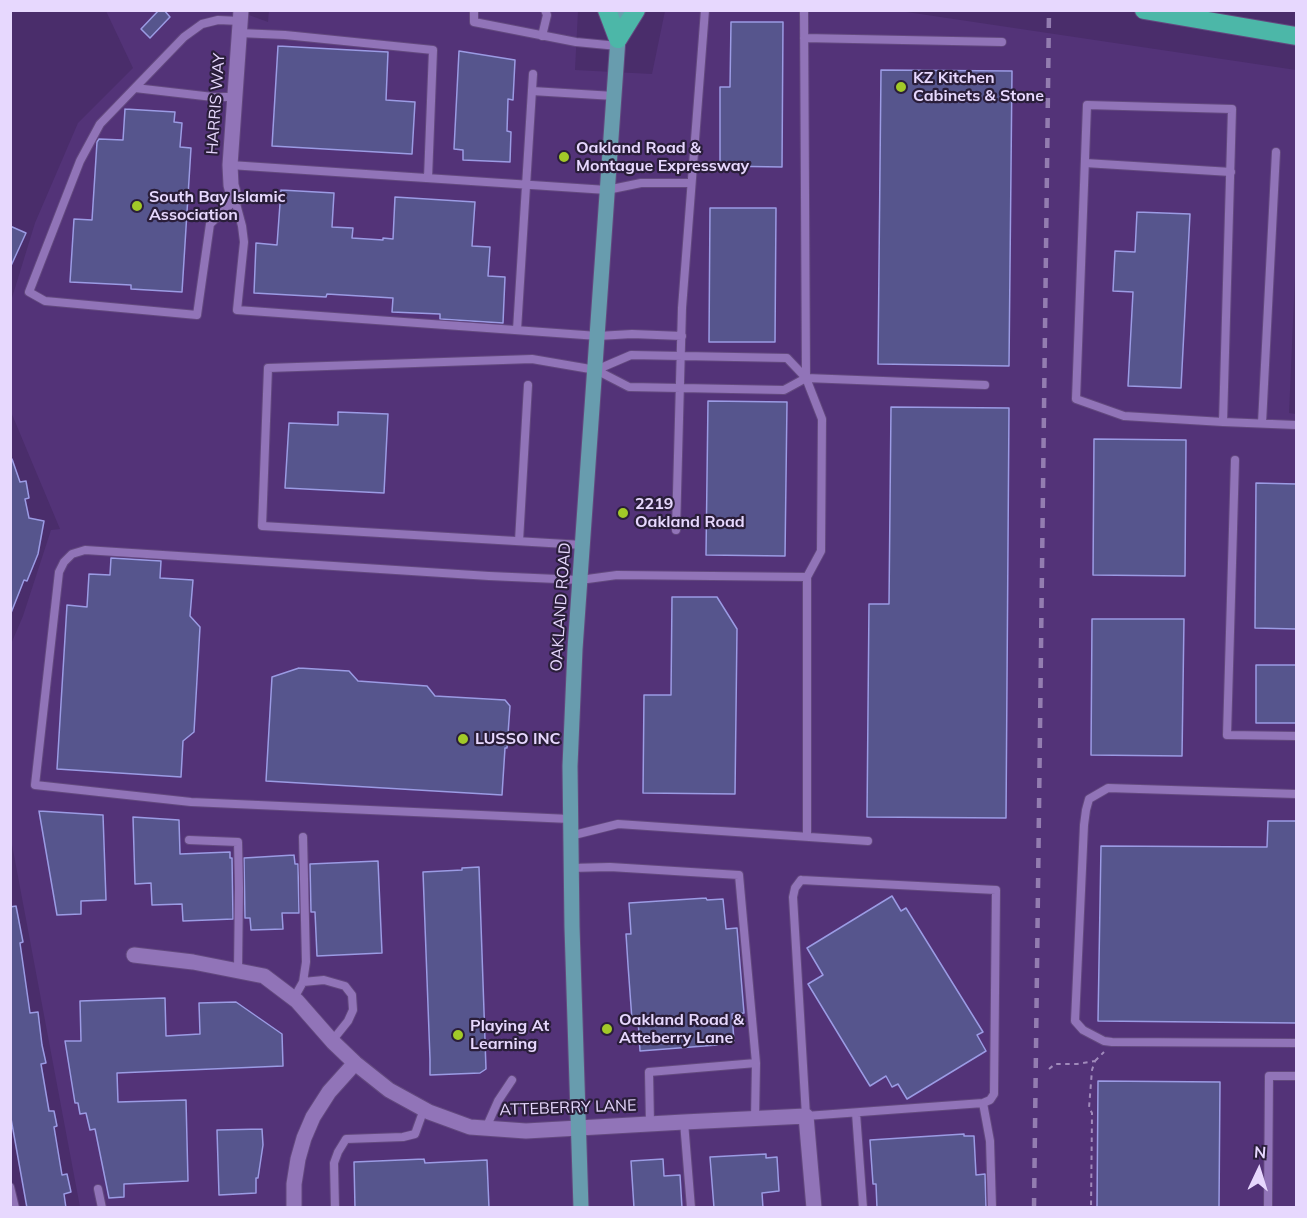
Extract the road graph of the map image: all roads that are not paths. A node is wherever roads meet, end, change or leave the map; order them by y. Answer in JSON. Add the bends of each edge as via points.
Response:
{"nodes":[{"id":1,"x":474,"y":10,"type":"edge"},
{"id":2,"x":544,"y":10,"type":"edge"},
{"id":3,"x":608,"y":10,"type":"edge"},
{"id":4,"x":620,"y":10,"type":"edge"},
{"id":5,"x":636,"y":10,"type":"edge"},
{"id":6,"x":705,"y":10,"type":"edge"},
{"id":7,"x":804,"y":10,"type":"edge"},
{"id":8,"x":1144,"y":10,"type":"edge"},
{"id":9,"x":240,"y":21,"type":"edge"},
{"id":10,"x":543,"y":36,"type":"junction"},
{"id":11,"x":1296,"y":36,"type":"edge"},
{"id":12,"x":804,"y":38,"type":"junction"},
{"id":13,"x":1002,"y":42,"type":"dead end"},
{"id":14,"x":618,"y":43,"type":"junction"},
{"id":15,"x":533,"y":74,"type":"dead end"},
{"id":16,"x":135,"y":88,"type":"junction"},
{"id":17,"x":532,"y":91,"type":"junction"},
{"id":18,"x":614,"y":96,"type":"junction"},
{"id":19,"x":234,"y":97,"type":"junction"},
{"id":20,"x":1276,"y":152,"type":"dead end"},
{"id":21,"x":1085,"y":163,"type":"junction"},
{"id":22,"x":230,"y":165,"type":"junction"},
{"id":23,"x":1231,"y":172,"type":"junction"},
{"id":24,"x":428,"y":178,"type":"junction"},
{"id":25,"x":692,"y":183,"type":"junction"},
{"id":26,"x":526,"y":184,"type":"junction"},
{"id":27,"x":607,"y":190,"type":"junction"},
{"id":28,"x":235,"y":200,"type":"junction"},
{"id":29,"x":517,"y":330,"type":"junction"},
{"id":30,"x":598,"y":336,"type":"junction"},
{"id":31,"x":682,"y":336,"type":"junction"},
{"id":32,"x":680,"y":356,"type":"junction"},
{"id":33,"x":596,"y":370,"type":"junction"},
{"id":34,"x":806,"y":378,"type":"junction"},
{"id":35,"x":528,"y":385,"type":"dead end"},
{"id":36,"x":984,"y":385,"type":"dead end"},
{"id":37,"x":680,"y":388,"type":"junction"},
{"id":38,"x":1223,"y":422,"type":"junction"},
{"id":39,"x":1262,"y":423,"type":"junction"},
{"id":40,"x":1296,"y":425,"type":"edge"},
{"id":41,"x":1234,"y":460,"type":"dead end"},
{"id":42,"x":676,"y":530,"type":"dead end"},
{"id":43,"x":519,"y":541,"type":"junction"},
{"id":44,"x":583,"y":545,"type":"junction"},
{"id":45,"x":807,"y":577,"type":"junction"},
{"id":46,"x":580,"y":580,"type":"junction"},
{"id":47,"x":1296,"y":736,"type":"edge"},
{"id":48,"x":1296,"y":794,"type":"edge"},
{"id":49,"x":570,"y":819,"type":"junction"},
{"id":50,"x":570,"y":836,"type":"junction"},
{"id":51,"x":303,"y":837,"type":"dead end"},
{"id":52,"x":807,"y":837,"type":"junction"},
{"id":53,"x":189,"y":840,"type":"dead end"},
{"id":54,"x":868,"y":842,"type":"dead end"},
{"id":55,"x":570,"y":868,"type":"junction"},
{"id":56,"x":134,"y":955,"type":"dead end"},
{"id":57,"x":238,"y":971,"type":"junction"},
{"id":58,"x":303,"y":982,"type":"junction"},
{"id":59,"x":294,"y":998,"type":"junction"},
{"id":60,"x":332,"y":1041,"type":"junction"},
{"id":61,"x":1296,"y":1042,"type":"edge"},
{"id":62,"x":355,"y":1063,"type":"junction"},
{"id":63,"x":756,"y":1063,"type":"junction"},
{"id":64,"x":1296,"y":1077,"type":"edge"},
{"id":65,"x":512,"y":1080,"type":"dead end"},
{"id":66,"x":983,"y":1103,"type":"junction"},
{"id":67,"x":424,"y":1109,"type":"junction"},
{"id":68,"x":856,"y":1113,"type":"junction"},
{"id":69,"x":806,"y":1116,"type":"junction"},
{"id":70,"x":755,"y":1119,"type":"junction"},
{"id":71,"x":684,"y":1122,"type":"junction"},
{"id":72,"x":650,"y":1124,"type":"junction"},
{"id":73,"x":486,"y":1128,"type":"junction"},
{"id":74,"x":577,"y":1129,"type":"junction"},
{"id":75,"x":10,"y":1187,"type":"edge"},
{"id":76,"x":98,"y":1189,"type":"dead end"},
{"id":77,"x":15,"y":1208,"type":"edge"},
{"id":78,"x":102,"y":1208,"type":"edge"},
{"id":79,"x":294,"y":1208,"type":"edge"},
{"id":80,"x":335,"y":1208,"type":"edge"},
{"id":81,"x":581,"y":1208,"type":"edge"},
{"id":82,"x":691,"y":1208,"type":"edge"},
{"id":83,"x":814,"y":1208,"type":"edge"},
{"id":84,"x":863,"y":1208,"type":"edge"},
{"id":85,"x":992,"y":1208,"type":"edge"},
{"id":86,"x":1268,"y":1208,"type":"edge"}],
"edges":[{"from":1,"to":10,"type":"lane","via":[[474,22]]},
{"from":2,"to":10,"type":"lane","via":[[547,15]]},
{"from":3,"to":14,"type":"highway"},
{"from":4,"to":14,"type":"main road","name":"OAKLAND ROAD"},
{"from":5,"to":14,"type":"highway"},
{"from":6,"to":25,"type":"lane"},
{"from":7,"to":12,"type":"lane"},
{"from":8,"to":11,"type":"highway"},
{"from":9,"to":16,"type":"lane","via":[[202,24],[184,37]]},
{"from":9,"to":19,"type":"street","name":"HARRIS WAY"},
{"from":9,"to":24,"type":"lane","via":[[285,35],[433,50]]},
{"from":10,"to":14,"type":"lane"},
{"from":12,"to":13,"type":"lane"},
{"from":12,"to":34,"type":"lane"},
{"from":14,"to":18,"type":"main road","name":"OAKLAND ROAD"},
{"from":15,"to":17,"type":"lane"},
{"from":16,"to":19,"type":"lane"},
{"from":16,"to":28,"type":"lane","via":[[100,124],[80,161],[29,292],[45,301],[196,315],[210,224]]},
{"from":17,"to":18,"type":"lane"},
{"from":17,"to":26,"type":"lane"},
{"from":18,"to":27,"type":"main road","name":"OAKLAND ROAD"},
{"from":19,"to":22,"type":"street","name":"HARRIS WAY"},
{"from":20,"to":39,"type":"lane"},
{"from":21,"to":23,"type":"lane"},
{"from":21,"to":23,"type":"lane","via":[[1087,105],[1233,109]]},
{"from":21,"to":38,"type":"lane","via":[[1076,399],[1124,416]]},
{"from":22,"to":24,"type":"lane"},
{"from":22,"to":28,"type":"street","name":"HARRIS WAY"},
{"from":23,"to":38,"type":"lane"},
{"from":24,"to":26,"type":"lane"},
{"from":25,"to":27,"type":"lane","via":[[641,183]]},
{"from":25,"to":31,"type":"lane"},
{"from":26,"to":27,"type":"lane"},
{"from":26,"to":29,"type":"lane"},
{"from":27,"to":30,"type":"main road","name":"OAKLAND ROAD"},
{"from":28,"to":29,"type":"lane","via":[[244,242],[237,310]]},
{"from":29,"to":30,"type":"lane"},
{"from":30,"to":31,"type":"lane"},
{"from":30,"to":33,"type":"main road","name":"OAKLAND ROAD"},
{"from":31,"to":32,"type":"lane"},
{"from":32,"to":33,"type":"lane","via":[[630,355]]},
{"from":32,"to":34,"type":"lane","via":[[787,358]]},
{"from":32,"to":37,"type":"lane"},
{"from":33,"to":37,"type":"lane","via":[[629,387]]},
{"from":33,"to":43,"type":"lane","via":[[532,359],[268,368],[262,526]]},
{"from":33,"to":44,"type":"main road","name":"OAKLAND ROAD"},
{"from":34,"to":36,"type":"lane"},
{"from":34,"to":37,"type":"lane","via":[[784,390]]},
{"from":34,"to":45,"type":"lane","via":[[822,419],[821,551]]},
{"from":35,"to":43,"type":"lane"},
{"from":37,"to":42,"type":"lane"},
{"from":38,"to":39,"type":"lane"},
{"from":39,"to":40,"type":"lane"},
{"from":41,"to":47,"type":"lane","via":[[1227,735]]},
{"from":43,"to":44,"type":"lane"},
{"from":44,"to":46,"type":"main road","name":"OAKLAND ROAD"},
{"from":45,"to":46,"type":"lane","via":[[617,575]]},
{"from":45,"to":52,"type":"lane"},
{"from":46,"to":49,"type":"main road","name":"OAKLAND ROAD"},
{"from":46,"to":49,"type":"lane","via":[[85,550],[72,554],[59,572],[35,785],[191,802]]},
{"from":48,"to":61,"type":"lane","via":[[1108,788],[1089,799],[1083,825],[1075,1021],[1083,1030],[1112,1042]]},
{"from":49,"to":50,"type":"main road","name":"OAKLAND ROAD"},
{"from":50,"to":52,"type":"lane","via":[[618,824]]},
{"from":50,"to":55,"type":"main road","name":"OAKLAND ROAD"},
{"from":51,"to":58,"type":"lane"},
{"from":52,"to":54,"type":"lane"},
{"from":53,"to":57,"type":"lane","via":[[238,842]]},
{"from":55,"to":63,"type":"lane","via":[[740,875]]},
{"from":55,"to":74,"type":"main road","name":"OAKLAND ROAD"},
{"from":56,"to":57,"type":"street","name":"ATTEBERRY LANE"},
{"from":57,"to":59,"type":"street","name":"ATTEBERRY LANE","via":[[264,976]]},
{"from":58,"to":59,"type":"lane"},
{"from":58,"to":60,"type":"lane","via":[[324,980],[345,986],[352,995],[353,1010]]},
{"from":59,"to":60,"type":"street","name":"ATTEBERRY LANE"},
{"from":60,"to":62,"type":"street","name":"ATTEBERRY LANE"},
{"from":62,"to":67,"type":"street","name":"ATTEBERRY LANE","via":[[389,1090]]},
{"from":62,"to":79,"type":"street","via":[[329,1092],[304,1137],[294,1184]]},
{"from":63,"to":70,"type":"lane"},
{"from":63,"to":72,"type":"lane","via":[[649,1072]]},
{"from":64,"to":86,"type":"lane","via":[[1269,1076]]},
{"from":65,"to":73,"type":"lane"},
{"from":66,"to":68,"type":"lane"},
{"from":66,"to":69,"type":"lane","via":[[993,1094],[996,890],[801,880],[793,897]]},
{"from":66,"to":85,"type":"lane","via":[[990,1141]]},
{"from":67,"to":73,"type":"street","name":"ATTEBERRY LANE","via":[[470,1127]]},
{"from":67,"to":80,"type":"lane","via":[[415,1134],[346,1139],[334,1163]]},
{"from":68,"to":69,"type":"lane"},
{"from":68,"to":84,"type":"lane"},
{"from":69,"to":70,"type":"street","name":"ATTEBERRY LANE"},
{"from":69,"to":83,"type":"street"},
{"from":70,"to":71,"type":"street","name":"ATTEBERRY LANE"},
{"from":71,"to":72,"type":"street","name":"ATTEBERRY LANE"},
{"from":71,"to":82,"type":"lane"},
{"from":72,"to":74,"type":"street","name":"ATTEBERRY LANE"},
{"from":73,"to":74,"type":"street","name":"ATTEBERRY LANE"},
{"from":74,"to":81,"type":"main road","name":"OAKLAND ROAD"},
{"from":75,"to":77,"type":"lane"},
{"from":76,"to":78,"type":"lane"}]}
